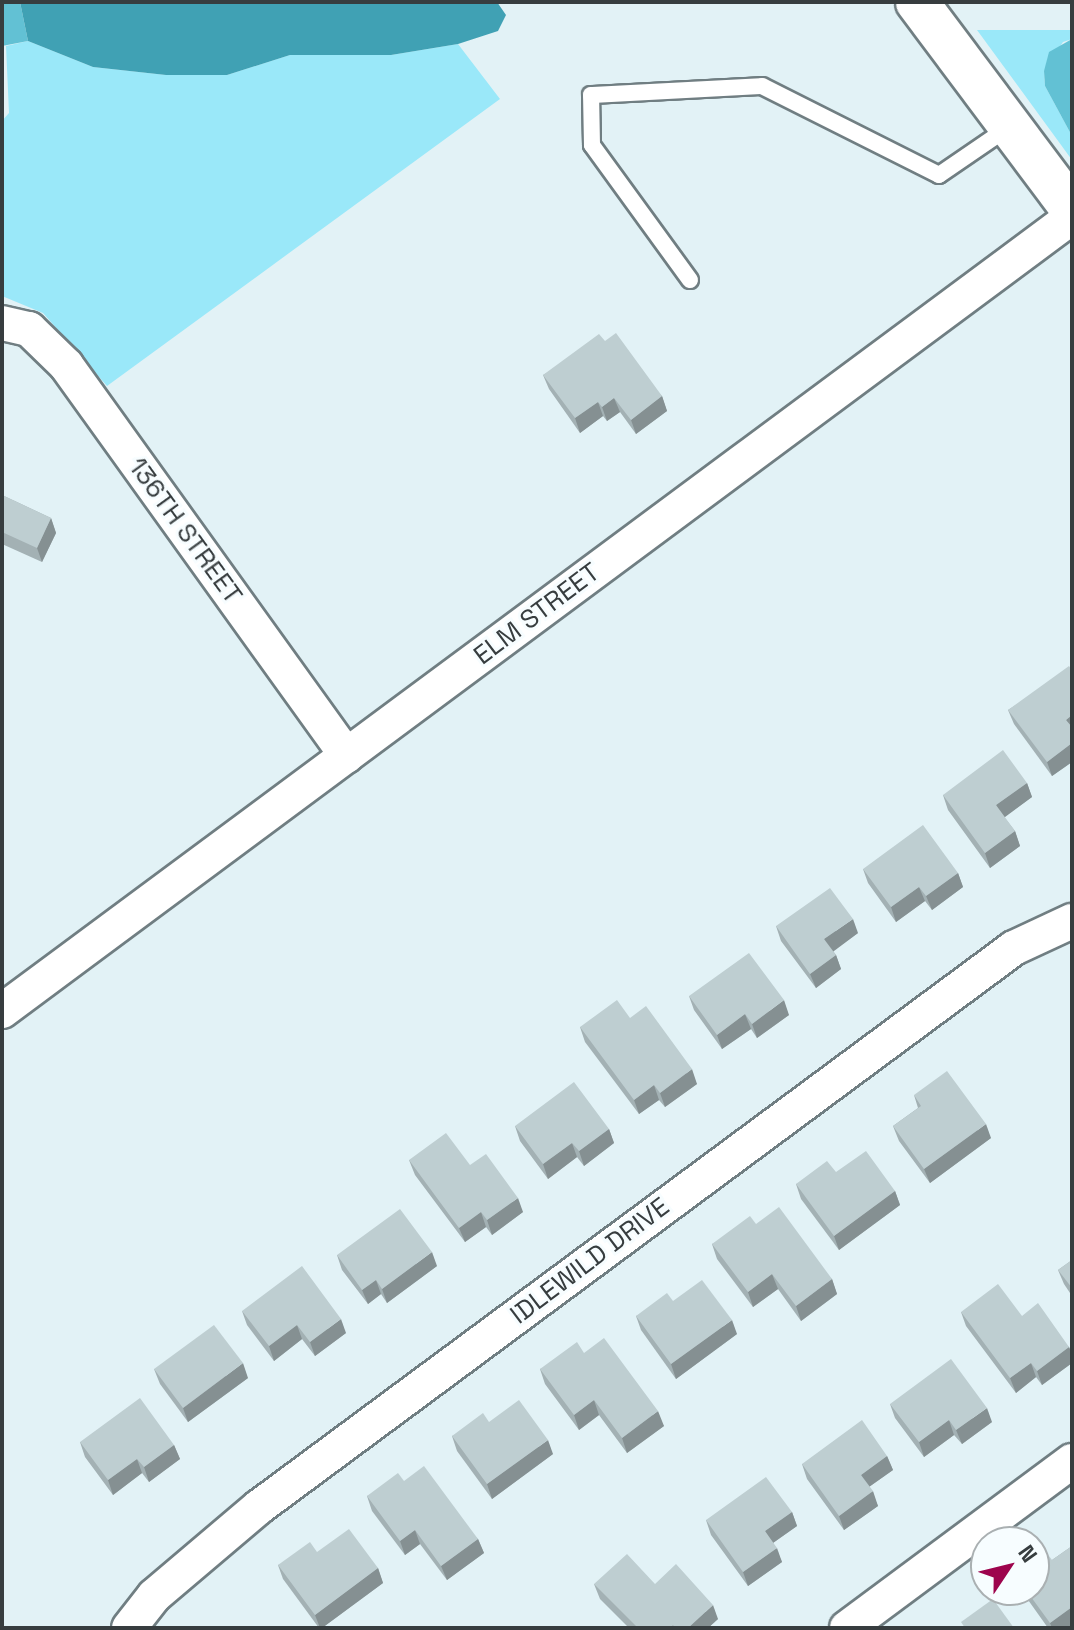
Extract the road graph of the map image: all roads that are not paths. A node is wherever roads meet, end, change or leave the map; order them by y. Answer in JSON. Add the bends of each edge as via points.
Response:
{"nodes":[{"id":1,"x":917,"y":2,"type":"edge"},
{"id":2,"x":1010,"y":126,"type":"junction"},
{"id":3,"x":1072,"y":209,"type":"edge"},
{"id":4,"x":1072,"y":217,"type":"edge"},
{"id":5,"x":690,"y":280,"type":"dead end"},
{"id":6,"x":5,"y":323,"type":"edge"},
{"id":7,"x":347,"y":756,"type":"junction"},
{"id":8,"x":1072,"y":921,"type":"edge"},
{"id":9,"x":2,"y":1011,"type":"edge"},
{"id":10,"x":1072,"y":1461,"type":"edge"},
{"id":11,"x":129,"y":1628,"type":"edge"},
{"id":12,"x":847,"y":1628,"type":"edge"}],
"edges":[{"from":1,"to":2,"type":"street"},
{"from":2,"to":3,"type":"street"},
{"from":2,"to":5,"type":"lane","via":[[939,175],[762,86],[591,95],[592,145]]},
{"from":4,"to":7,"type":"street","name":"ELM STREET"},
{"from":6,"to":7,"type":"street","name":"136TH STREET","via":[[29,329],[66,365]]},
{"from":7,"to":9,"type":"street","name":"ELM STREET"},
{"from":8,"to":11,"type":"street","name":"IDLEWILD DRIVE","via":[[1002,957],[272,1497],[183,1569]]},
{"from":10,"to":12,"type":"street"}]}
